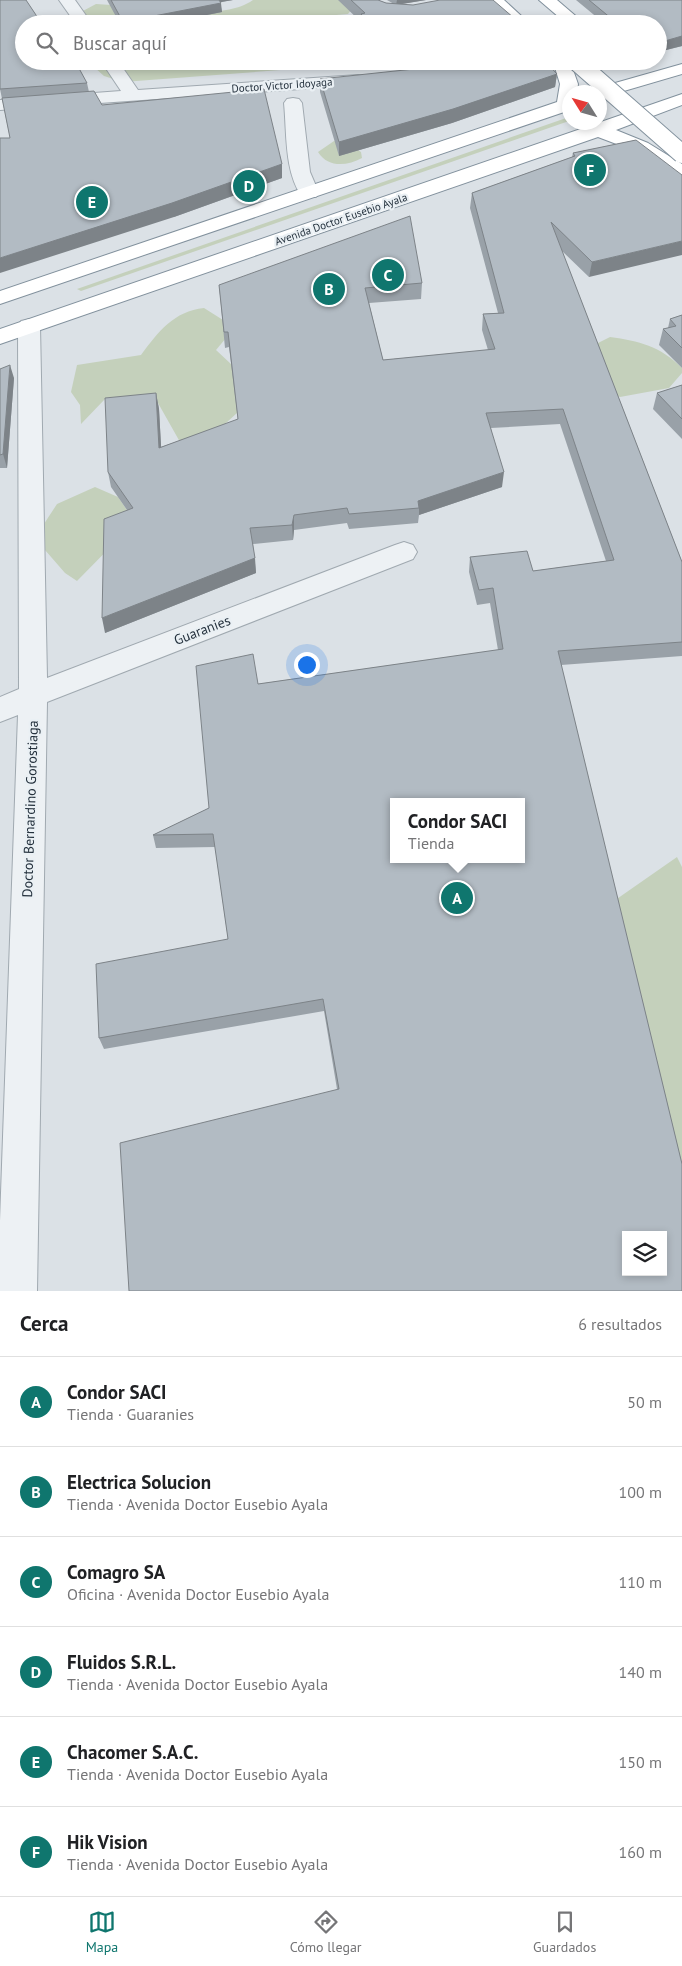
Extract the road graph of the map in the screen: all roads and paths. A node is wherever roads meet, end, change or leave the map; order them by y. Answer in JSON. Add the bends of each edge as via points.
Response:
{"nodes":[{"id":1,"x":67,"y":0,"type":"edge"},
{"id":2,"x":494,"y":0,"type":"edge"},
{"id":3,"x":505,"y":0,"type":"edge"},
{"id":4,"x":547,"y":0,"type":"edge"},
{"id":5,"x":530,"y":6,"type":"dead end"},
{"id":6,"x":78,"y":15,"type":"edge"},
{"id":7,"x":512,"y":15,"type":"edge"},
{"id":8,"x":522,"y":15,"type":"edge"},
{"id":9,"x":540,"y":15,"type":"edge"},
{"id":10,"x":565,"y":15,"type":"edge"},
{"id":11,"x":115,"y":70,"type":"edge"},
{"id":12,"x":564,"y":70,"type":"edge"},
{"id":13,"x":570,"y":70,"type":"edge"},
{"id":14,"x":605,"y":70,"type":"edge"},
{"id":15,"x":678,"y":71,"type":"edge"},
{"id":16,"x":378,"y":78,"type":"edge"},
{"id":17,"x":569,"y":85,"type":"edge"},
{"id":18,"x":607,"y":91,"type":"edge"},
{"id":19,"x":133,"y":96,"type":"junction"},
{"id":20,"x":682,"y":99,"type":"edge"},
{"id":21,"x":293,"y":103,"type":"dead end"},
{"id":22,"x":0,"y":105,"type":"edge"},
{"id":23,"x":562,"y":106,"type":"edge"},
{"id":24,"x":597,"y":132,"type":"junction"},
{"id":25,"x":682,"y":136,"type":"edge"},
{"id":26,"x":682,"y":154,"type":"edge"},
{"id":27,"x":682,"y":173,"type":"edge"},
{"id":28,"x":309,"y":193,"type":"junction"},
{"id":29,"x":0,"y":298,"type":"edge"},
{"id":30,"x":30,"y":326,"type":"junction"},
{"id":31,"x":0,"y":337,"type":"edge"},
{"id":32,"x":404,"y":552,"type":"dead end"},
{"id":33,"x":33,"y":695,"type":"junction"},
{"id":34,"x":0,"y":710,"type":"edge"},
{"id":35,"x":11,"y":1272,"type":"edge"}],
"edges":[{"from":1,"to":6,"type":"street"},
{"from":2,"to":7,"type":"highway"},
{"from":3,"to":8,"type":"highway"},
{"from":4,"to":10,"type":"highway"},
{"from":5,"to":9,"type":"highway"},
{"from":11,"to":19,"type":"street"},
{"from":12,"to":17,"type":"highway"},
{"from":13,"to":26,"type":"highway","bridge":true},
{"from":14,"to":25,"type":"highway"},
{"from":15,"to":18,"type":"highway"},
{"from":16,"to":19,"type":"street","name":"Doctor Victor Idoyaga"},
{"from":19,"to":22,"type":"street","name":"Doctor Victor Idoyaga"},
{"from":20,"to":24,"type":"highway","name":"Avenida Doctor Eusebio Ayala"},
{"from":21,"to":28,"type":"street","via":[[300,172]]},
{"from":23,"to":28,"type":"highway"},
{"from":24,"to":27,"type":"highway","via":[[645,146]]},
{"from":24,"to":30,"type":"highway","name":"Avenida Doctor Eusebio Ayala"},
{"from":28,"to":29,"type":"highway"},
{"from":30,"to":31,"type":"highway","name":"Avenida Doctor Eusebio Ayala"},
{"from":30,"to":33,"type":"street","name":"Doctor Bernardino Gorostiaga"},
{"from":32,"to":33,"type":"street","name":"Guaranies"},
{"from":33,"to":34,"type":"street","name":"Guaranies"},
{"from":33,"to":35,"type":"street","name":"Doctor Bernardino Gorostiaga"}]}
